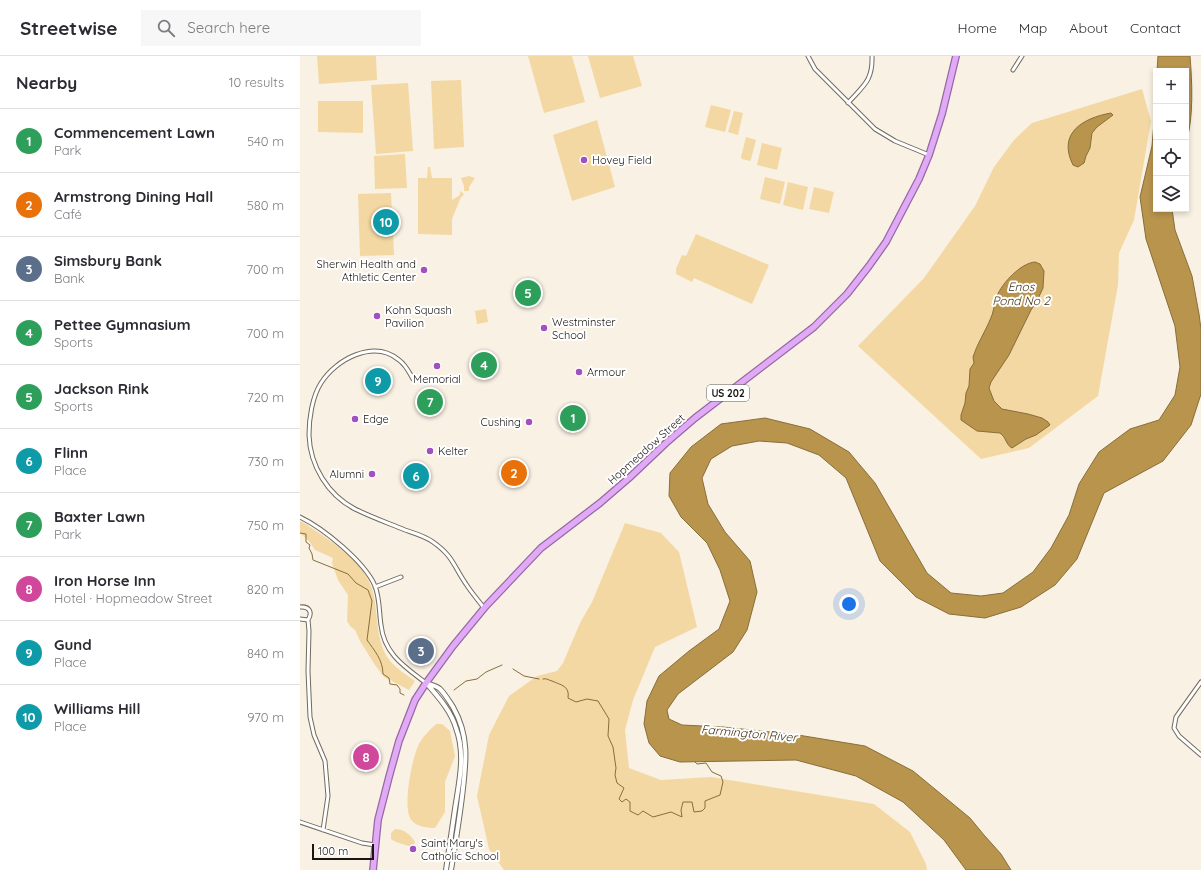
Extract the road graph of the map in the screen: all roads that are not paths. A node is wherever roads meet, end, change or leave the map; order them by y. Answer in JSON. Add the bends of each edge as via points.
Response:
{"nodes":[{"id":1,"x":808,"y":56,"type":"edge"},
{"id":2,"x":872,"y":56,"type":"edge"},
{"id":3,"x":956,"y":56,"type":"edge"},
{"id":4,"x":1022,"y":56,"type":"edge"},
{"id":5,"x":1013,"y":70,"type":"dead end"},
{"id":6,"x":848,"y":103,"type":"junction"},
{"id":7,"x":929,"y":154,"type":"junction"},
{"id":8,"x":413,"y":379,"type":"dead end"},
{"id":9,"x":300,"y":517,"type":"edge"},
{"id":10,"x":400,"y":577,"type":"dead end"},
{"id":11,"x":375,"y":587,"type":"junction"},
{"id":12,"x":300,"y":607,"type":"edge"},
{"id":13,"x":484,"y":608,"type":"junction"},
{"id":14,"x":300,"y":619,"type":"edge"},
{"id":15,"x":308,"y":620,"type":"junction"},
{"id":16,"x":1201,"y":682,"type":"edge"},
{"id":17,"x":426,"y":683,"type":"junction"},
{"id":18,"x":1201,"y":755,"type":"edge"},
{"id":19,"x":300,"y":822,"type":"edge"},
{"id":20,"x":323,"y":830,"type":"junction"},
{"id":21,"x":374,"y":845,"type":"junction"},
{"id":22,"x":373,"y":870,"type":"edge"},
{"id":23,"x":446,"y":870,"type":"edge"},
{"id":24,"x":451,"y":870,"type":"edge"}],
"edges":[{"from":1,"to":6,"type":"street","via":[[815,69]]},
{"from":2,"to":6,"type":"street","via":[[869,79]]},
{"from":3,"to":7,"type":"highway","name":"Hopmeadow Street","number":"US 202"},
{"from":4,"to":5,"type":"street"},
{"from":6,"to":7,"type":"street","via":[[885,136]]},
{"from":7,"to":13,"type":"highway","name":"Hopmeadow Street","number":"US 202","via":[[886,242],[847,294],[814,327],[695,418],[600,504],[541,548]]},
{"from":8,"to":13,"type":"street","via":[[400,360],[380,352],[358,354],[337,366],[325,378],[315,397],[309,430],[314,462],[322,479],[346,504],[430,540],[444,551],[453,560],[467,586]]},
{"from":9,"to":11,"type":"street","via":[[352,556],[367,571]]},
{"from":10,"to":11,"type":"street"},
{"from":11,"to":17,"type":"street","via":[[382,635],[388,649],[399,662]]},
{"from":12,"to":15,"type":"street","via":[[309,609]]},
{"from":13,"to":17,"type":"highway","name":"Hopmeadow Street","number":"US 202"},
{"from":14,"to":15,"type":"street"},
{"from":15,"to":20,"type":"street","via":[[310,717],[314,735],[325,761],[328,796]]},
{"from":16,"to":18,"type":"street","via":[[1176,717],[1174,728],[1179,736]]},
{"from":17,"to":21,"type":"highway","name":"Hopmeadow Street","number":"US 202","via":[[415,700],[399,741],[381,806]]},
{"from":17,"to":23,"type":"street","via":[[450,714],[462,750]]},
{"from":17,"to":24,"type":"street","via":[[439,688],[449,701],[463,729],[466,749],[461,808]]},
{"from":19,"to":20,"type":"street"},
{"from":20,"to":21,"type":"street"},
{"from":21,"to":22,"type":"highway","name":"Hopmeadow Street","number":"US 202"}]}
